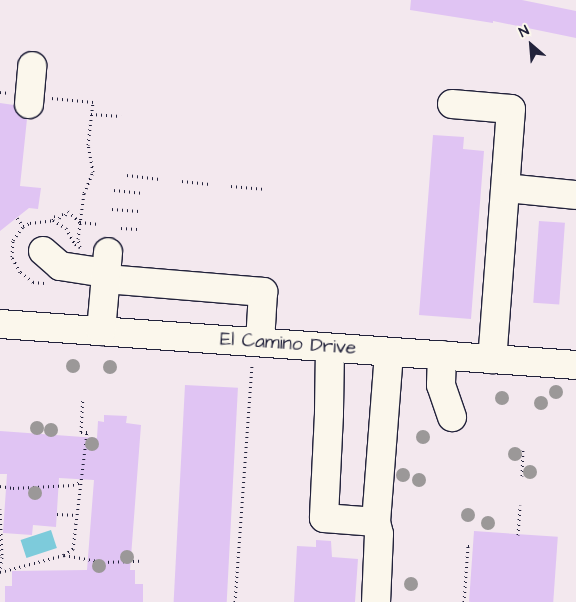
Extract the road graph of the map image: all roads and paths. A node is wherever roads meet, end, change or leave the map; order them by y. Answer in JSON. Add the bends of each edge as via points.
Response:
{"nodes":[{"id":1,"x":32,"y":66,"type":"dead end"},
{"id":2,"x":38,"y":101,"type":"joint"},
{"id":3,"x":452,"y":104,"type":"dead end"},
{"id":4,"x":91,"y":114,"type":"junction"},
{"id":5,"x":121,"y":116,"type":"dead end"},
{"id":6,"x":127,"y":175,"type":"dead end"},
{"id":7,"x":160,"y":179,"type":"dead end"},
{"id":8,"x":182,"y":181,"type":"dead end"},
{"id":9,"x":210,"y":184,"type":"dead end"},
{"id":10,"x":231,"y":186,"type":"dead end"},
{"id":11,"x":506,"y":188,"type":"junction"},
{"id":12,"x":264,"y":189,"type":"dead end"},
{"id":13,"x":114,"y":190,"type":"dead end"},
{"id":14,"x":141,"y":193,"type":"dead end"},
{"id":15,"x":576,"y":195,"type":"edge"},
{"id":16,"x":112,"y":209,"type":"dead end"},
{"id":17,"x":139,"y":211,"type":"dead end"},
{"id":18,"x":17,"y":218,"type":"dead end"},
{"id":19,"x":53,"y":220,"type":"junction"},
{"id":20,"x":80,"y":222,"type":"junction"},
{"id":21,"x":100,"y":224,"type":"dead end"},
{"id":22,"x":23,"y":226,"type":"junction"},
{"id":23,"x":121,"y":228,"type":"dead end"},
{"id":24,"x":137,"y":229,"type":"dead end"},
{"id":25,"x":43,"y":251,"type":"dead end"},
{"id":26,"x":107,"y":268,"type":"junction"},
{"id":27,"x":50,"y":283,"type":"dead end"},
{"id":28,"x":0,"y":324,"type":"edge"},
{"id":29,"x":101,"y":331,"type":"junction"},
{"id":30,"x":330,"y":348,"type":"junction"},
{"id":31,"x":256,"y":352,"type":"junction"},
{"id":32,"x":389,"y":352,"type":"junction"},
{"id":33,"x":442,"y":355,"type":"junction"},
{"id":34,"x":492,"y":359,"type":"junction"},
{"id":35,"x":576,"y":365,"type":"edge"},
{"id":36,"x":83,"y":398,"type":"dead end"},
{"id":37,"x":452,"y":417,"type":"dead end"},
{"id":38,"x":523,"y":450,"type":"dead end"},
{"id":39,"x":522,"y":476,"type":"dead end"},
{"id":40,"x":81,"y":481,"type":"junction"},
{"id":41,"x":0,"y":486,"type":"edge"},
{"id":42,"x":520,"y":506,"type":"dead end"},
{"id":43,"x":0,"y":510,"type":"edge"},
{"id":44,"x":57,"y":514,"type":"dead end"},
{"id":45,"x":77,"y":515,"type":"junction"},
{"id":46,"x":376,"y":522,"type":"junction"},
{"id":47,"x":518,"y":535,"type":"dead end"},
{"id":48,"x":473,"y":546,"type":"dead end"},
{"id":49,"x":64,"y":555,"type":"junction"},
{"id":50,"x":140,"y":562,"type":"dead end"},
{"id":51,"x":0,"y":571,"type":"edge"},
{"id":52,"x":235,"y":602,"type":"edge"},
{"id":53,"x":376,"y":602,"type":"edge"},
{"id":54,"x":464,"y":602,"type":"edge"}],
"edges":[{"from":1,"to":2,"type":"street"},
{"from":2,"to":4,"type":"path","via":[[92,102]]},
{"from":3,"to":11,"type":"street","via":[[511,109]]},
{"from":4,"to":5,"type":"path"},
{"from":4,"to":20,"type":"path","via":[[88,145],[93,172],[84,193]]},
{"from":6,"to":7,"type":"path"},
{"from":8,"to":9,"type":"path"},
{"from":10,"to":12,"type":"path"},
{"from":11,"to":15,"type":"street"},
{"from":11,"to":34,"type":"street"},
{"from":13,"to":14,"type":"path"},
{"from":16,"to":17,"type":"path"},
{"from":18,"to":22,"type":"path"},
{"from":19,"to":20,"type":"path","via":[[54,216],[65,216],[68,211]]},
{"from":19,"to":20,"type":"path","via":[[66,228],[80,247]]},
{"from":19,"to":22,"type":"path","via":[[38,220]]},
{"from":20,"to":21,"type":"path"},
{"from":22,"to":27,"type":"path","via":[[11,249],[15,265],[33,282]]},
{"from":23,"to":24,"type":"path"},
{"from":25,"to":26,"type":"street","via":[[60,266]]},
{"from":26,"to":29,"type":"street"},
{"from":26,"to":31,"type":"street","via":[[263,292]]},
{"from":28,"to":29,"type":"street","name":"El Camino Drive"},
{"from":29,"to":31,"type":"street","name":"El Camino Drive"},
{"from":30,"to":31,"type":"street","name":"El Camino Drive"},
{"from":30,"to":32,"type":"street","name":"El Camino Drive"},
{"from":30,"to":46,"type":"street","via":[[324,518]]},
{"from":31,"to":52,"type":"path"},
{"from":32,"to":33,"type":"street","name":"El Camino Drive"},
{"from":32,"to":46,"type":"street"},
{"from":33,"to":34,"type":"street","name":"El Camino Drive"},
{"from":33,"to":37,"type":"street","via":[[441,385]]},
{"from":34,"to":35,"type":"street","name":"El Camino Drive"},
{"from":36,"to":40,"type":"path","via":[[81,432],[87,432]]},
{"from":38,"to":39,"type":"path"},
{"from":40,"to":41,"type":"path","via":[[73,485]]},
{"from":40,"to":45,"type":"path"},
{"from":42,"to":47,"type":"path"},
{"from":43,"to":51,"type":"path"},
{"from":44,"to":45,"type":"path"},
{"from":45,"to":49,"type":"path","via":[[73,549]]},
{"from":46,"to":53,"type":"street","via":[[379,534]]},
{"from":48,"to":54,"type":"path","via":[[468,546]]},
{"from":49,"to":50,"type":"path","via":[[103,562]]},
{"from":49,"to":51,"type":"path"}]}
